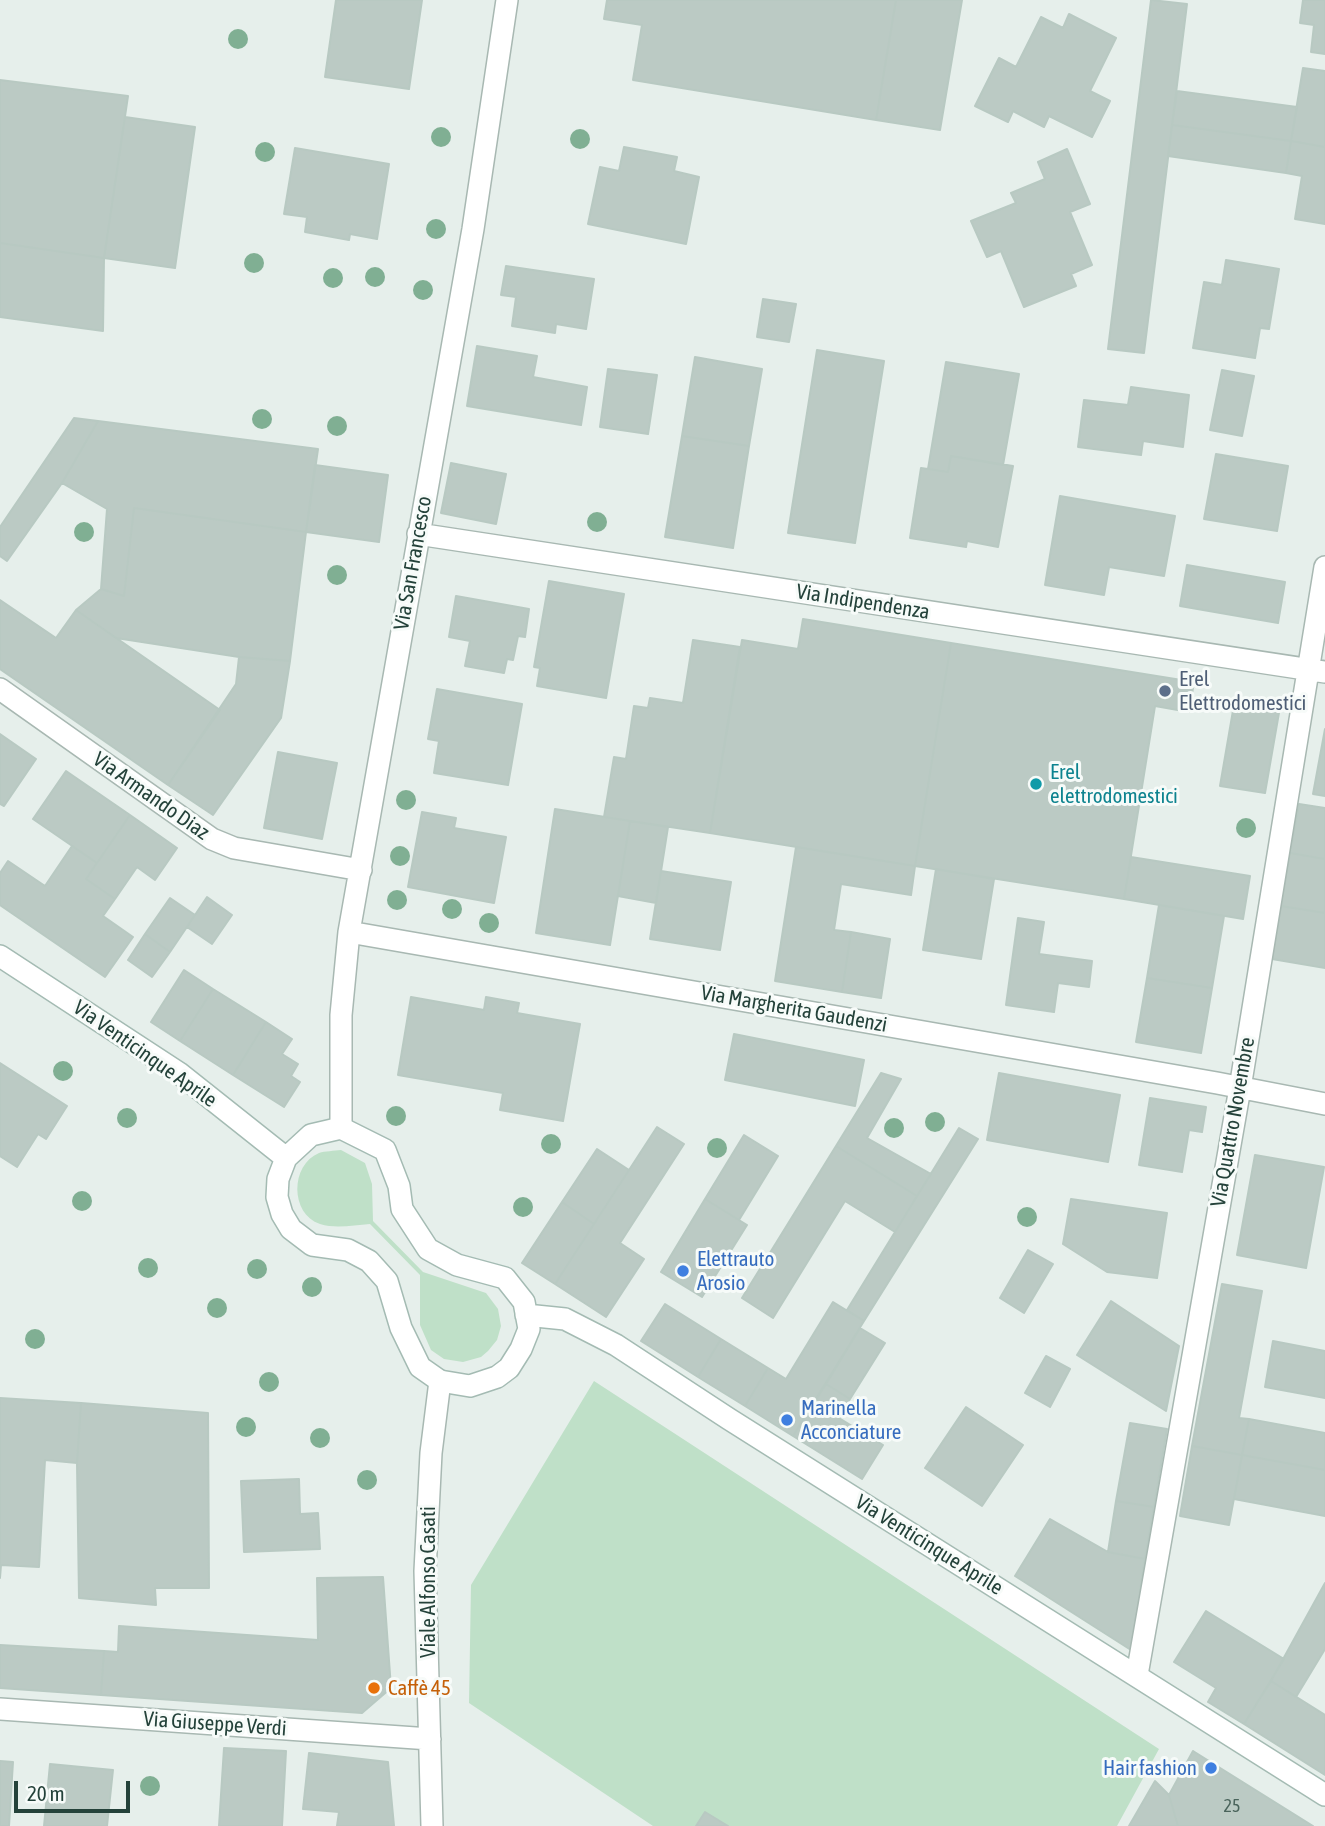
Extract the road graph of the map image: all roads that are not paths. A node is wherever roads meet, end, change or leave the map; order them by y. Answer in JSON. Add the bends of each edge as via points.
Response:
{"nodes":[{"id":1,"x":507,"y":0,"type":"edge"},
{"id":2,"x":418,"y":534,"type":"junction"},
{"id":3,"x":1325,"y":567,"type":"edge"},
{"id":4,"x":1316,"y":671,"type":"edge"},
{"id":5,"x":0,"y":689,"type":"edge"},
{"id":6,"x":361,"y":870,"type":"junction"},
{"id":7,"x":349,"y":932,"type":"junction"},
{"id":8,"x":0,"y":956,"type":"edge"},
{"id":9,"x":1240,"y":1088,"type":"junction"},
{"id":10,"x":1325,"y":1104,"type":"edge"},
{"id":11,"x":341,"y":1128,"type":"junction"},
{"id":12,"x":286,"y":1158,"type":"junction"},
{"id":13,"x":526,"y":1315,"type":"junction"},
{"id":14,"x":440,"y":1381,"type":"junction"},
{"id":15,"x":1138,"y":1675,"type":"junction"},
{"id":16,"x":0,"y":1709,"type":"edge"},
{"id":17,"x":430,"y":1739,"type":"junction"},
{"id":18,"x":1325,"y":1795,"type":"edge"},
{"id":19,"x":432,"y":1826,"type":"edge"}],
"edges":[{"from":1,"to":2,"type":"street","name":"Via San Francesco","via":[[473,229]]},
{"from":2,"to":4,"type":"street","name":"Via Indipendenza"},
{"from":2,"to":6,"type":"street","name":"Via San Francesco"},
{"from":3,"to":4,"type":"street","name":"Via Quattro Novembre"},
{"from":4,"to":9,"type":"street","name":"Via Quattro Novembre"},
{"from":5,"to":6,"type":"street","name":"Via Armando Diaz","via":[[212,839],[234,848]]},
{"from":6,"to":7,"type":"street","name":"Via San Francesco"},
{"from":7,"to":9,"type":"street","name":"Via Margherita Gaudenzi"},
{"from":7,"to":11,"type":"street","name":"Via San Francesco","via":[[341,1016]]},
{"from":8,"to":12,"type":"street","name":"Via Venticinque Aprile","via":[[178,1073]]},
{"from":9,"to":10,"type":"street","name":"Via Margherita Gaudenzi"},
{"from":9,"to":15,"type":"street","name":"Via Quattro Novembre"},
{"from":11,"to":12,"type":"street","via":[[311,1135]]},
{"from":11,"to":13,"type":"street","via":[[385,1150],[402,1209],[428,1249],[457,1265],[505,1278],[524,1303]]},
{"from":12,"to":14,"type":"street","via":[[277,1197],[291,1229],[312,1245],[348,1250],[369,1261],[387,1281],[401,1328],[420,1367]]},
{"from":13,"to":14,"type":"street","via":[[529,1329],[509,1368],[470,1386]]},
{"from":13,"to":15,"type":"street","name":"Via Venticinque Aprile","via":[[565,1319],[616,1345]]},
{"from":14,"to":17,"type":"street","name":"Viale Alfonso Casati","via":[[430,1453],[425,1571]]},
{"from":15,"to":18,"type":"street","name":"Via Venticinque Aprile"},
{"from":16,"to":17,"type":"street","name":"Via Giuseppe Verdi"},
{"from":17,"to":19,"type":"street","name":"Viale Alfonso Casati"}]}
